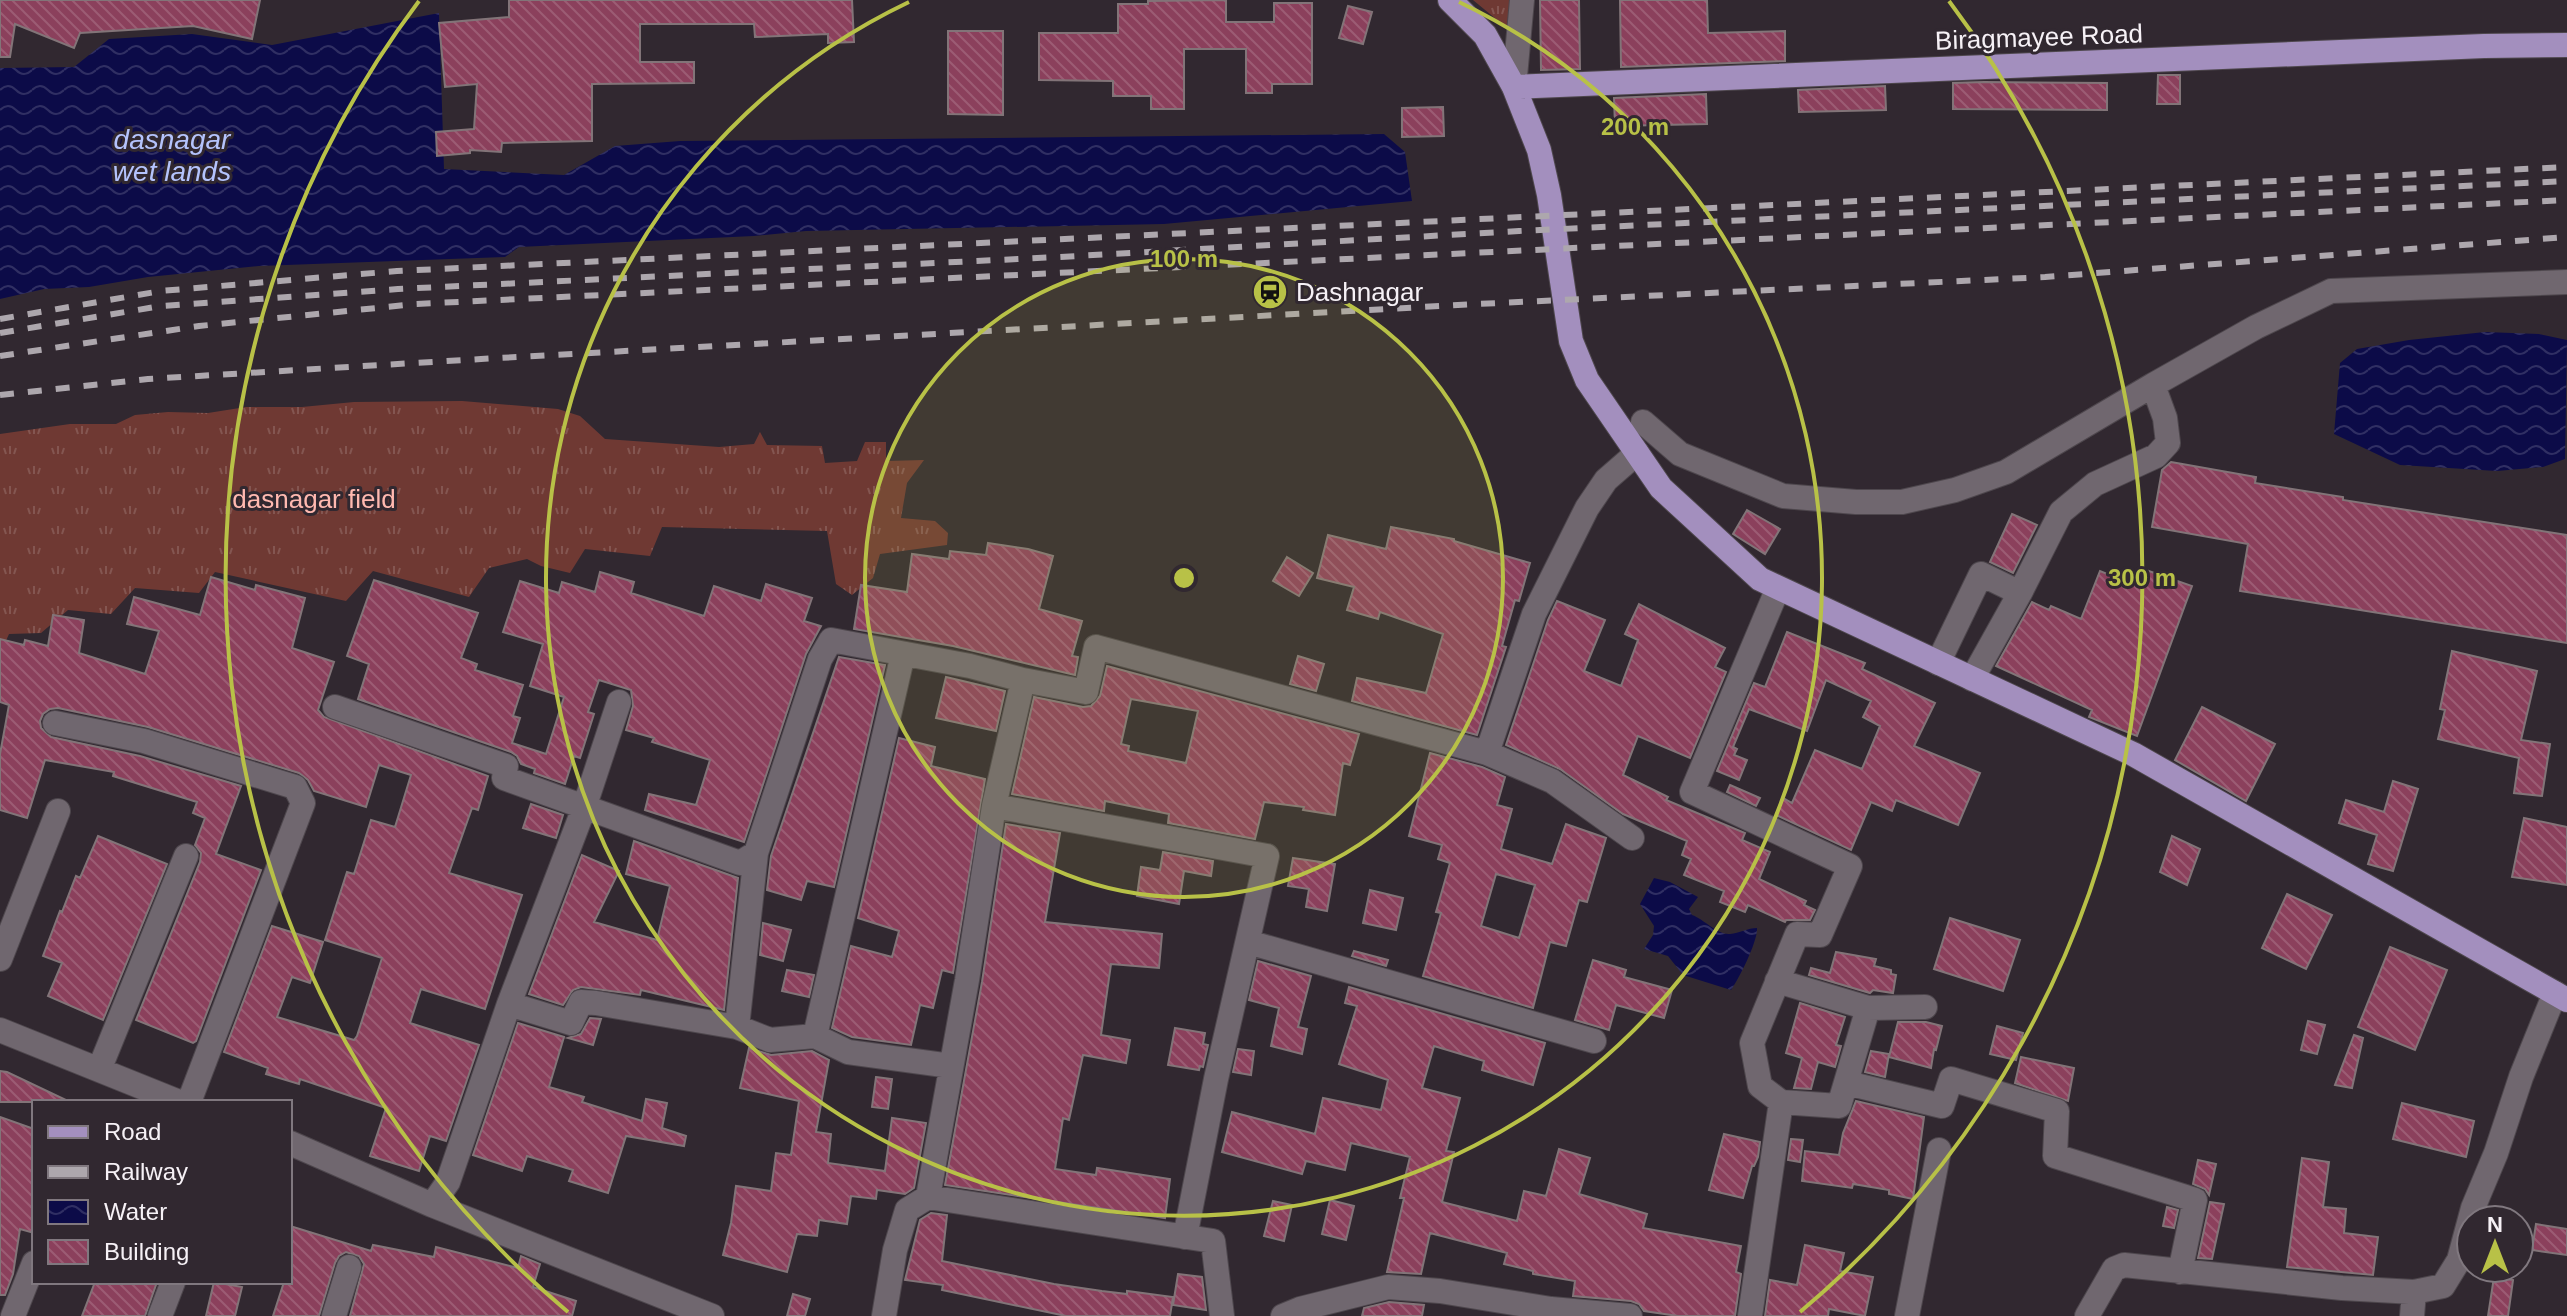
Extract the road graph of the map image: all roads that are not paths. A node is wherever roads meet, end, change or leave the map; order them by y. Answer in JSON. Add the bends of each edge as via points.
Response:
{"nodes":[{"id":1,"x":1450,"y":0,"type":"edge"},
{"id":2,"x":1522,"y":0,"type":"edge"},
{"id":3,"x":2567,"y":45,"type":"edge"},
{"id":4,"x":1514,"y":87,"type":"junction"},
{"id":5,"x":2567,"y":282,"type":"edge"},
{"id":6,"x":2153,"y":385,"type":"junction"},
{"id":7,"x":1643,"y":422,"type":"dead end"},
{"id":8,"x":1637,"y":453,"type":"junction"},
{"id":9,"x":1778,"y":588,"type":"junction"},
{"id":10,"x":2020,"y":593,"type":"junction"},
{"id":11,"x":903,"y":654,"type":"junction"},
{"id":12,"x":1938,"y":663,"type":"junction"},
{"id":13,"x":1972,"y":679,"type":"junction"},
{"id":14,"x":1023,"y":680,"type":"junction"},
{"id":15,"x":619,"y":702,"type":"dead end"},
{"id":16,"x":335,"y":707,"type":"dead end"},
{"id":17,"x":55,"y":723,"type":"dead end"},
{"id":18,"x":1487,"y":753,"type":"junction"},
{"id":19,"x":994,"y":806,"type":"junction"},
{"id":20,"x":584,"y":808,"type":"junction"},
{"id":21,"x":58,"y":811,"type":"dead end"},
{"id":22,"x":1632,"y":838,"type":"dead end"},
{"id":23,"x":756,"y":853,"type":"junction"},
{"id":24,"x":186,"y":856,"type":"dead end"},
{"id":25,"x":1248,"y":942,"type":"junction"},
{"id":26,"x":0,"y":959,"type":"edge"},
{"id":27,"x":1777,"y":981,"type":"junction"},
{"id":28,"x":2561,"y":997,"type":"edge"},
{"id":29,"x":509,"y":1004,"type":"junction"},
{"id":30,"x":1925,"y":1007,"type":"dead end"},
{"id":31,"x":1868,"y":1008,"type":"junction"},
{"id":32,"x":737,"y":1027,"type":"junction"},
{"id":33,"x":0,"y":1030,"type":"edge"},
{"id":34,"x":815,"y":1036,"type":"junction"},
{"id":35,"x":1594,"y":1041,"type":"dead end"},
{"id":36,"x":951,"y":1066,"type":"junction"},
{"id":37,"x":99,"y":1070,"type":"junction"},
{"id":38,"x":1847,"y":1083,"type":"junction"},
{"id":39,"x":174,"y":1100,"type":"edge"},
{"id":40,"x":190,"y":1100,"type":"edge"},
{"id":41,"x":1781,"y":1102,"type":"junction"},
{"id":42,"x":292,"y":1144,"type":"edge"},
{"id":43,"x":1939,"y":1150,"type":"dead end"},
{"id":44,"x":928,"y":1197,"type":"junction"},
{"id":45,"x":432,"y":1205,"type":"junction"},
{"id":46,"x":1185,"y":1237,"type":"junction"},
{"id":47,"x":349,"y":1267,"type":"dead end"},
{"id":48,"x":32,"y":1268,"type":"edge"},
{"id":49,"x":2180,"y":1272,"type":"junction"},
{"id":50,"x":172,"y":1284,"type":"edge"},
{"id":51,"x":2413,"y":1304,"type":"edge"},
{"id":52,"x":1588,"y":1314,"type":"edge"},
{"id":53,"x":13,"y":1316,"type":"edge"},
{"id":54,"x":160,"y":1316,"type":"edge"},
{"id":55,"x":334,"y":1316,"type":"edge"},
{"id":56,"x":712,"y":1316,"type":"edge"},
{"id":57,"x":884,"y":1316,"type":"edge"},
{"id":58,"x":1222,"y":1316,"type":"edge"},
{"id":59,"x":1283,"y":1316,"type":"edge"},
{"id":60,"x":1630,"y":1316,"type":"edge"},
{"id":61,"x":1750,"y":1316,"type":"edge"},
{"id":62,"x":1907,"y":1316,"type":"edge"},
{"id":63,"x":2087,"y":1316,"type":"edge"}],
"edges":[{"from":1,"to":4,"type":"main road","via":[[1485,35]]},
{"from":2,"to":4,"type":"street"},
{"from":3,"to":4,"type":"main road","name":"Biragmayee Road"},
{"from":4,"to":8,"type":"main road","via":[[1539,150],[1571,341],[1587,380]]},
{"from":5,"to":6,"type":"street","via":[[2331,291]]},
{"from":6,"to":7,"type":"street","via":[[2006,472],[1902,502],[1783,496],[1680,454]]},
{"from":6,"to":10,"type":"street","via":[[2168,443],[2156,456],[2095,484],[2061,512]]},
{"from":8,"to":9,"type":"main road","via":[[1661,488],[1760,579]]},
{"from":8,"to":18,"type":"street","via":[[1606,480],[1587,508],[1534,614]]},
{"from":9,"to":12,"type":"main road"},
{"from":9,"to":27,"type":"street","via":[[1692,792],[1850,866],[1820,935],[1797,934]]},
{"from":10,"to":12,"type":"street","via":[[1981,574]]},
{"from":10,"to":13,"type":"street"},
{"from":11,"to":14,"type":"street"},
{"from":11,"to":23,"type":"street","via":[[831,640],[820,659]]},
{"from":11,"to":34,"type":"street"},
{"from":12,"to":13,"type":"main road"},
{"from":13,"to":28,"type":"main road","via":[[2133,754]]},
{"from":14,"to":18,"type":"street","via":[[1086,692],[1096,647]]},
{"from":14,"to":19,"type":"street"},
{"from":15,"to":20,"type":"street"},
{"from":16,"to":20,"type":"street","via":[[506,766],[504,778]]},
{"from":17,"to":40,"type":"street","via":[[144,741],[295,787],[303,803]]},
{"from":18,"to":22,"type":"street","via":[[1552,781]]},
{"from":19,"to":25,"type":"street","via":[[1267,856]]},
{"from":19,"to":36,"type":"street"},
{"from":20,"to":23,"type":"street","via":[[740,863]]},
{"from":20,"to":29,"type":"street"},
{"from":21,"to":26,"type":"street"},
{"from":23,"to":32,"type":"street"},
{"from":24,"to":37,"type":"street"},
{"from":25,"to":35,"type":"street"},
{"from":25,"to":46,"type":"street"},
{"from":27,"to":31,"type":"street"},
{"from":27,"to":41,"type":"street","via":[[1752,1043],[1760,1086]]},
{"from":28,"to":51,"type":"street","via":[[2521,1077],[2459,1260],[2443,1286]]},
{"from":29,"to":32,"type":"street","via":[[571,1023],[581,1002]]},
{"from":29,"to":45,"type":"street","via":[[448,1182]]},
{"from":30,"to":31,"type":"street"},
{"from":31,"to":38,"type":"street"},
{"from":32,"to":34,"type":"street","via":[[770,1040]]},
{"from":33,"to":37,"type":"street"},
{"from":34,"to":36,"type":"street","via":[[848,1052]]},
{"from":36,"to":44,"type":"street"},
{"from":37,"to":39,"type":"street"},
{"from":38,"to":41,"type":"street","via":[[1839,1106]]},
{"from":38,"to":49,"type":"street","via":[[1942,1106],[1951,1079],[2057,1111],[2055,1156],[2195,1200]]},
{"from":41,"to":61,"type":"street"},
{"from":42,"to":45,"type":"street"},
{"from":43,"to":62,"type":"street"},
{"from":44,"to":46,"type":"street"},
{"from":44,"to":57,"type":"street","via":[[907,1210]]},
{"from":45,"to":56,"type":"street"},
{"from":46,"to":58,"type":"street","via":[[1213,1241]]},
{"from":47,"to":55,"type":"street"},
{"from":48,"to":53,"type":"street"},
{"from":49,"to":51,"type":"street","via":[[2342,1288]]},
{"from":49,"to":63,"type":"street","via":[[2124,1265],[2114,1269]]},
{"from":50,"to":54,"type":"street"},
{"from":52,"to":59,"type":"street","via":[[1388,1287]]},
{"from":52,"to":60,"type":"street"}]}
